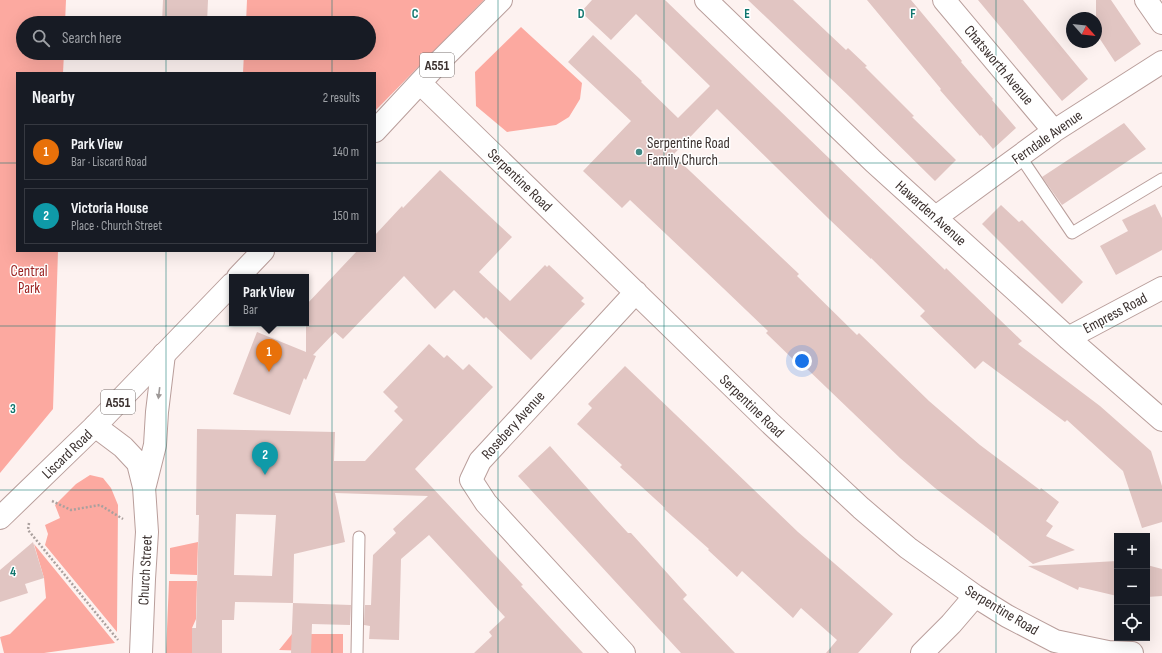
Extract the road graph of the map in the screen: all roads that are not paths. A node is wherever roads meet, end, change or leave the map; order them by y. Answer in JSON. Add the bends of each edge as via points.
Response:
{"nodes":[{"id":1,"x":501,"y":0,"type":"edge"},
{"id":2,"x":706,"y":0,"type":"edge"},
{"id":3,"x":944,"y":0,"type":"edge"},
{"id":4,"x":1146,"y":0,"type":"edge"},
{"id":5,"x":1162,"y":23,"type":"edge"},
{"id":6,"x":1162,"y":62,"type":"edge"},
{"id":7,"x":420,"y":83,"type":"junction"},
{"id":8,"x":376,"y":130,"type":"edge"},
{"id":9,"x":1054,"y":131,"type":"junction"},
{"id":10,"x":1020,"y":156,"type":"junction"},
{"id":11,"x":1162,"y":179,"type":"edge"},
{"id":12,"x":936,"y":217,"type":"junction"},
{"id":13,"x":262,"y":252,"type":"edge"},
{"id":14,"x":241,"y":274,"type":"edge"},
{"id":15,"x":229,"y":287,"type":"edge"},
{"id":16,"x":1162,"y":288,"type":"edge"},
{"id":17,"x":636,"y":292,"type":"junction"},
{"id":18,"x":1068,"y":338,"type":"junction"},
{"id":19,"x":164,"y":354,"type":"junction"},
{"id":20,"x":1162,"y":420,"type":"edge"},
{"id":21,"x":95,"y":426,"type":"junction"},
{"id":22,"x":144,"y":487,"type":"junction"},
{"id":23,"x":0,"y":518,"type":"edge"},
{"id":24,"x":359,"y":537,"type":"dead end"},
{"id":25,"x":975,"y":596,"type":"junction"},
{"id":26,"x":141,"y":653,"type":"edge"},
{"id":27,"x":357,"y":653,"type":"edge"},
{"id":28,"x":624,"y":653,"type":"edge"},
{"id":29,"x":922,"y":653,"type":"edge"},
{"id":30,"x":1132,"y":653,"type":"edge"}],
"edges":[{"from":1,"to":7,"type":"street","number":"A551"},
{"from":2,"to":12,"type":"street","name":"Hawarden Avenue","via":[[874,162]]},
{"from":3,"to":9,"type":"street","name":"Chatsworth Avenue"},
{"from":4,"to":5,"type":"street"},
{"from":6,"to":9,"type":"street","name":"Ferndale Avenue"},
{"from":7,"to":8,"type":"street","number":"A551"},
{"from":7,"to":17,"type":"street","name":"Serpentine Road"},
{"from":9,"to":10,"type":"street","name":"Ferndale Avenue"},
{"from":10,"to":11,"type":"lane","via":[[1072,233]]},
{"from":10,"to":12,"type":"street","name":"Ferndale Avenue"},
{"from":12,"to":18,"type":"street","name":"Hawarden Avenue"},
{"from":13,"to":14,"type":"street"},
{"from":15,"to":19,"type":"street","name":"Liscard Road","number":"A551"},
{"from":16,"to":18,"type":"street","name":"Empress Road"},
{"from":17,"to":25,"type":"street","name":"Serpentine Road","via":[[861,508],[908,548]]},
{"from":17,"to":28,"type":"street","name":"Rosebery Avenue","via":[[480,461],[472,480],[486,503]]},
{"from":18,"to":20,"type":"street","name":"Hawarden Avenue"},
{"from":19,"to":21,"type":"street","name":"Liscard Road","number":"A551"},
{"from":19,"to":22,"type":"street","name":"Church Street","one_way":true,"via":[[155,445]]},
{"from":21,"to":22,"type":"street","name":"Church Street","via":[[123,447],[138,463]]},
{"from":21,"to":23,"type":"street","name":"Liscard Road","number":"A551"},
{"from":22,"to":26,"type":"street","name":"Church Street","via":[[147,532]]},
{"from":24,"to":27,"type":"lane"},
{"from":25,"to":29,"type":"street"},
{"from":25,"to":30,"type":"street","name":"Serpentine Road","via":[[1055,641],[1108,652]]}]}
